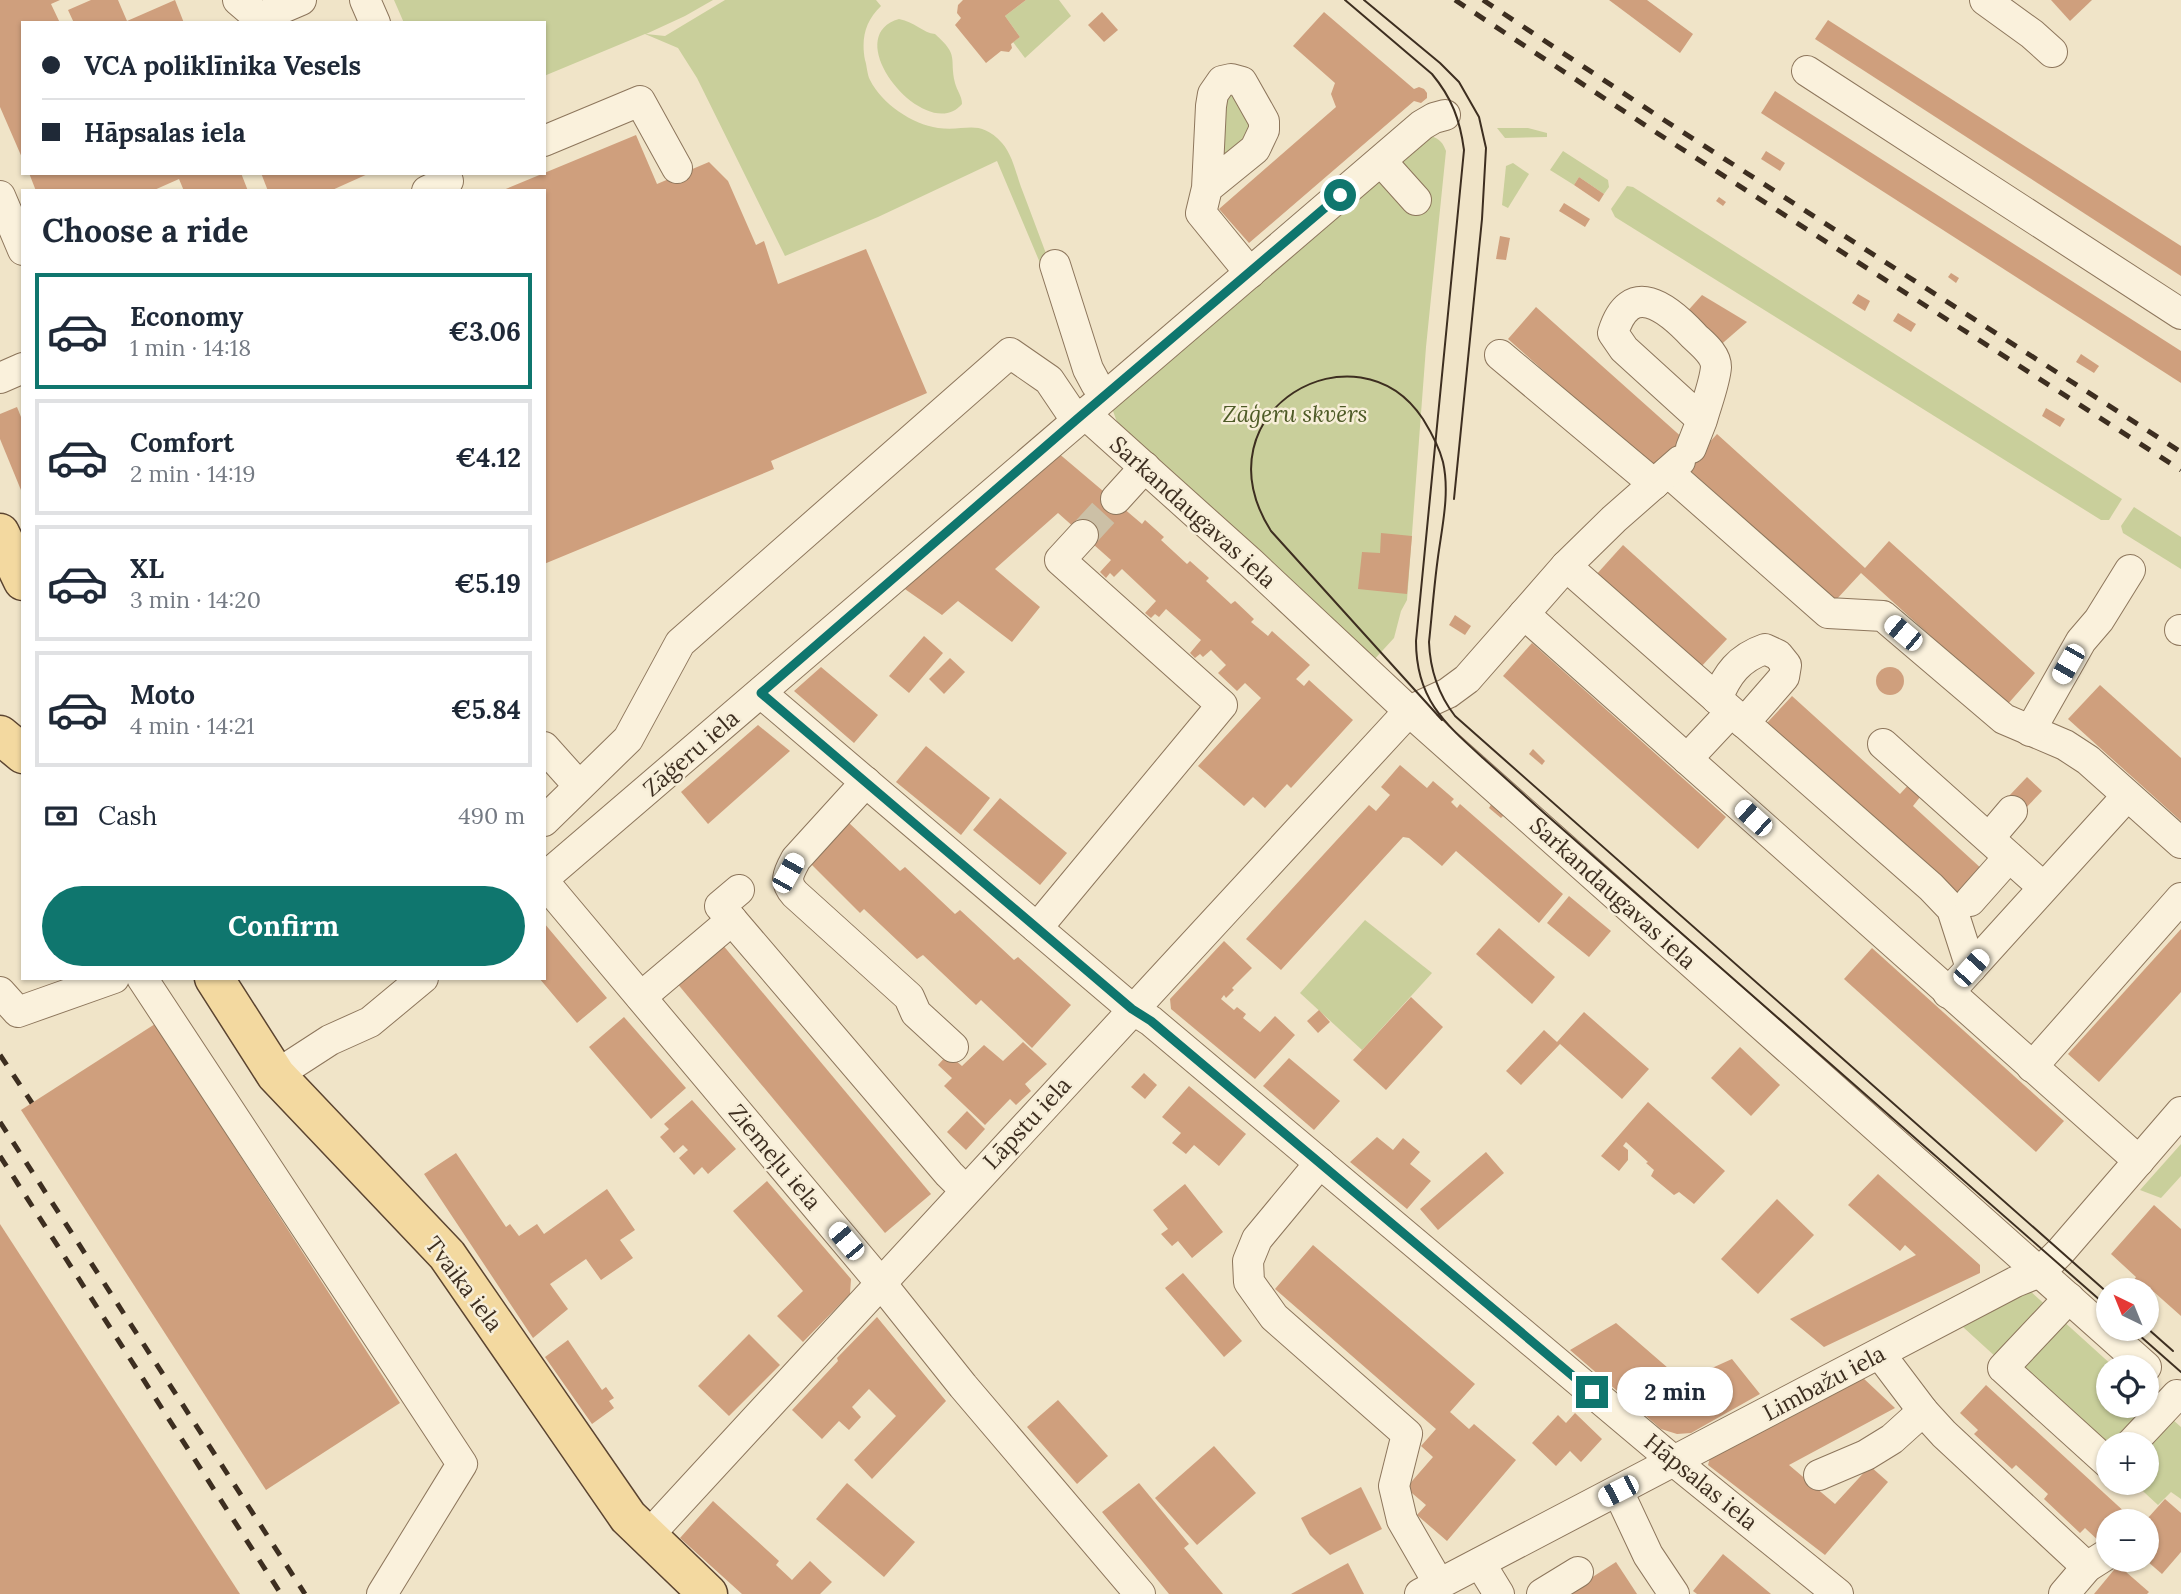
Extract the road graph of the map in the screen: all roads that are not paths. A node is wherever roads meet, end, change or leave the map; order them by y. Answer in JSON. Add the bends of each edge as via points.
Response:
{"nodes":[{"id":1,"x":239,"y":0,"type":"edge"},
{"id":2,"x":301,"y":0,"type":"edge"},
{"id":3,"x":365,"y":0,"type":"edge"},
{"id":4,"x":1985,"y":0,"type":"edge"},
{"id":5,"x":374,"y":21,"type":"edge"},
{"id":6,"x":2052,"y":52,"type":"dead end"},
{"id":7,"x":1807,"y":71,"type":"dead end"},
{"id":8,"x":1445,"y":115,"type":"dead end"},
{"id":9,"x":546,"y":140,"type":"edge"},
{"id":10,"x":1381,"y":161,"type":"junction"},
{"id":11,"x":677,"y":168,"type":"dead end"},
{"id":12,"x":1207,"y":188,"type":"dead end"},
{"id":13,"x":0,"y":196,"type":"edge"},
{"id":14,"x":1416,"y":200,"type":"dead end"},
{"id":15,"x":21,"y":245,"type":"edge"},
{"id":16,"x":1055,"y":265,"type":"dead end"},
{"id":17,"x":1250,"y":273,"type":"junction"},
{"id":18,"x":2181,"y":314,"type":"edge"},
{"id":19,"x":1500,"y":355,"type":"dead end"},
{"id":20,"x":21,"y":369,"type":"edge"},
{"id":21,"x":0,"y":378,"type":"edge"},
{"id":22,"x":1088,"y":409,"type":"junction"},
{"id":23,"x":1702,"y":420,"type":"dead end"},
{"id":24,"x":1673,"y":466,"type":"junction"},
{"id":25,"x":1145,"y":467,"type":"junction"},
{"id":26,"x":1116,"y":499,"type":"tunnel mouth"},
{"id":27,"x":0,"y":533,"type":"edge"},
{"id":28,"x":1083,"y":535,"type":"tunnel mouth"},
{"id":29,"x":1566,"y":566,"type":"junction"},
{"id":30,"x":2130,"y":570,"type":"dead end"},
{"id":31,"x":21,"y":577,"type":"edge"},
{"id":32,"x":1524,"y":614,"type":"junction"},
{"id":33,"x":761,"y":693,"type":"junction"},
{"id":34,"x":1730,"y":711,"type":"junction"},
{"id":35,"x":1409,"y":712,"type":"junction"},
{"id":36,"x":2030,"y":731,"type":"junction"},
{"id":37,"x":0,"y":734,"type":"edge"},
{"id":38,"x":1883,"y":744,"type":"dead end"},
{"id":39,"x":546,"y":749,"type":"edge"},
{"id":40,"x":21,"y":752,"type":"edge"},
{"id":41,"x":1687,"y":759,"type":"junction"},
{"id":42,"x":866,"y":782,"type":"junction"},
{"id":43,"x":579,"y":786,"type":"junction"},
{"id":44,"x":2127,"y":796,"type":"junction"},
{"id":45,"x":2012,"y":811,"type":"dead end"},
{"id":46,"x":546,"y":819,"type":"edge"},
{"id":47,"x":2181,"y":843,"type":"edge"},
{"id":48,"x":1999,"y":847,"type":"junction"},
{"id":49,"x":546,"y":878,"type":"edge"},
{"id":50,"x":546,"y":882,"type":"edge"},
{"id":51,"x":2043,"y":887,"type":"junction"},
{"id":52,"x":739,"y":890,"type":"dead end"},
{"id":53,"x":2181,"y":898,"type":"edge"},
{"id":54,"x":1970,"y":901,"type":"dead end"},
{"id":55,"x":732,"y":920,"type":"junction"},
{"id":56,"x":1037,"y":928,"type":"junction"},
{"id":57,"x":1971,"y":968,"type":"junction"},
{"id":58,"x":108,"y":980,"type":"edge"},
{"id":59,"x":143,"y":980,"type":"edge"},
{"id":60,"x":215,"y":980,"type":"edge"},
{"id":61,"x":421,"y":980,"type":"edge"},
{"id":62,"x":0,"y":992,"type":"edge"},
{"id":63,"x":1948,"y":993,"type":"junction"},
{"id":64,"x":640,"y":997,"type":"junction"},
{"id":65,"x":1132,"y":1009,"type":"junction"},
{"id":66,"x":953,"y":1047,"type":"dead end"},
{"id":67,"x":2032,"y":1067,"type":"junction"},
{"id":68,"x":276,"y":1075,"type":"junction"},
{"id":69,"x":2180,"y":1116,"type":"edge"},
{"id":70,"x":2139,"y":1161,"type":"junction"},
{"id":71,"x":1320,"y":1163,"type":"junction"},
{"id":72,"x":965,"y":1190,"type":"junction"},
{"id":73,"x":2040,"y":1272,"type":"junction"},
{"id":74,"x":880,"y":1282,"type":"junction"},
{"id":75,"x":2069,"y":1298,"type":"junction"},
{"id":76,"x":2133,"y":1355,"type":"edge"},
{"id":77,"x":1885,"y":1362,"type":"dead end"},
{"id":78,"x":2159,"y":1378,"type":"edge"},
{"id":79,"x":2179,"y":1396,"type":"edge"},
{"id":80,"x":1923,"y":1411,"type":"junction"},
{"id":81,"x":2143,"y":1432,"type":"edge"},
{"id":82,"x":2096,"y":1452,"type":"edge"},
{"id":83,"x":1675,"y":1462,"type":"junction"},
{"id":84,"x":1819,"y":1475,"type":"dead end"},
{"id":85,"x":1618,"y":1491,"type":"junction"},
{"id":86,"x":647,"y":1537,"type":"junction"},
{"id":87,"x":2096,"y":1558,"type":"edge"},
{"id":88,"x":2096,"y":1562,"type":"edge"},
{"id":89,"x":1479,"y":1563,"type":"junction"},
{"id":90,"x":1578,"y":1572,"type":"dead end"},
{"id":91,"x":1429,"y":1589,"type":"edge"},
{"id":92,"x":382,"y":1594,"type":"edge"},
{"id":93,"x":708,"y":1594,"type":"edge"},
{"id":94,"x":1139,"y":1594,"type":"edge"},
{"id":95,"x":1499,"y":1594,"type":"edge"},
{"id":96,"x":1542,"y":1594,"type":"edge"},
{"id":97,"x":1674,"y":1594,"type":"edge"},
{"id":98,"x":1838,"y":1594,"type":"edge"},
{"id":99,"x":2064,"y":1594,"type":"edge"}],
"edges":[{"from":1,"to":2,"type":"street","via":[[259,19]]},
{"from":3,"to":5,"type":"street"},
{"from":4,"to":6,"type":"street"},
{"from":7,"to":18,"type":"street"},
{"from":8,"to":10,"type":"street","name":"Zāģeru iela","via":[[1434,118]]},
{"from":9,"to":11,"type":"street","via":[[639,102]]},
{"from":10,"to":14,"type":"street"},
{"from":10,"to":17,"type":"street","name":"Zāģeru iela"},
{"from":12,"to":17,"type":"street","via":[[1201,213]]},
{"from":13,"to":15,"type":"street"},
{"from":16,"to":22,"type":"street","via":[[1096,384]]},
{"from":17,"to":22,"type":"street","name":"Zāģeru iela"},
{"from":19,"to":24,"type":"street"},
{"from":20,"to":21,"type":"street"},
{"from":22,"to":25,"type":"street","name":"Sarkandaugavas iela"},
{"from":22,"to":33,"type":"street","name":"Zāģeru iela"},
{"from":22,"to":43,"type":"street","via":[[1010,353],[680,643],[628,739]]},
{"from":23,"to":24,"type":"street"},
{"from":24,"to":29,"type":"street"},
{"from":24,"to":36,"type":"street","via":[[1828,612],[1883,616],[2004,719]]},
{"from":25,"to":26,"type":"street"},
{"from":25,"to":35,"type":"street","name":"Sarkandaugavas iela"},
{"from":27,"to":31,"type":"main road"},
{"from":28,"to":56,"type":"street","via":[[1060,560],[1222,705]]},
{"from":29,"to":32,"type":"street"},
{"from":29,"to":34,"type":"street"},
{"from":30,"to":36,"type":"street","via":[[2081,641]]},
{"from":32,"to":35,"type":"street","via":[[1467,679]]},
{"from":32,"to":41,"type":"street"},
{"from":33,"to":42,"type":"street","name":"Hāpsalas iela"},
{"from":33,"to":49,"type":"street","name":"Zāģeru iela"},
{"from":34,"to":41,"type":"street"},
{"from":34,"to":57,"type":"street","via":[[1952,909]]},
{"from":35,"to":65,"type":"street","name":"Lāpstu iela"},
{"from":35,"to":73,"type":"street","name":"Sarkandaugavas iela"},
{"from":36,"to":44,"type":"street","via":[[2088,760]]},
{"from":37,"to":40,"type":"main road"},
{"from":38,"to":48,"type":"street"},
{"from":39,"to":43,"type":"street"},
{"from":41,"to":63,"type":"street"},
{"from":42,"to":56,"type":"street","name":"Hāpsalas iela"},
{"from":42,"to":66,"type":"street","via":[[796,859],[788,883],[909,997],[916,1013]]},
{"from":43,"to":46,"type":"street"},
{"from":44,"to":47,"type":"street"},
{"from":44,"to":51,"type":"street"},
{"from":45,"to":48,"type":"street"},
{"from":48,"to":51,"type":"street"},
{"from":48,"to":54,"type":"street"},
{"from":50,"to":64,"type":"street","name":"Ziemeļu iela"},
{"from":51,"to":57,"type":"street"},
{"from":52,"to":55,"type":"street","via":[[720,906]]},
{"from":53,"to":67,"type":"street"},
{"from":55,"to":64,"type":"street"},
{"from":55,"to":72,"type":"street"},
{"from":56,"to":65,"type":"street","name":"Hāpsalas iela"},
{"from":57,"to":63,"type":"street"},
{"from":58,"to":62,"type":"street","via":[[18,1012]]},
{"from":59,"to":92,"type":"street","via":[[462,1464]]},
{"from":60,"to":68,"type":"main road","name":"Tvaika iela"},
{"from":61,"to":68,"type":"street","via":[[370,1021]]},
{"from":63,"to":67,"type":"street"},
{"from":64,"to":74,"type":"street","name":"Ziemeļu iela"},
{"from":65,"to":71,"type":"street","name":"Hāpsalas iela"},
{"from":65,"to":72,"type":"street","name":"Lāpstu iela"},
{"from":67,"to":70,"type":"street"},
{"from":68,"to":86,"type":"main road","name":"Tvaika iela","via":[[447,1255],[628,1517]]},
{"from":69,"to":70,"type":"street","name":"Limbažu iela"},
{"from":70,"to":73,"type":"street","name":"Limbažu iela"},
{"from":71,"to":83,"type":"street","name":"Hāpsalas iela"},
{"from":71,"to":91,"type":"street","via":[[1257,1240],[1248,1261],[1249,1282],[1274,1317],[1407,1434],[1394,1486]]},
{"from":72,"to":74,"type":"street","name":"Lāpstu iela"},
{"from":73,"to":75,"type":"street","name":"Sarkandaugavas iela"},
{"from":73,"to":83,"type":"street","name":"Limbažu iela"},
{"from":74,"to":86,"type":"street","name":"Lāpstu iela"},
{"from":74,"to":94,"type":"street","name":"Ziemeļu iela"},
{"from":75,"to":76,"type":"street","name":"Sarkandaugavas iela"},
{"from":75,"to":82,"type":"street","via":[[2003,1368]]},
{"from":77,"to":80,"type":"street"},
{"from":78,"to":79,"type":"street","name":"Sarkandaugavas iela"},
{"from":79,"to":81,"type":"street"},
{"from":80,"to":84,"type":"street","via":[[1892,1440]]},
{"from":80,"to":87,"type":"street","via":[[1944,1434]]},
{"from":83,"to":85,"type":"street","name":"Limbažu iela"},
{"from":83,"to":98,"type":"street","name":"Hāpsalas iela"},
{"from":85,"to":89,"type":"street","name":"Limbažu iela"},
{"from":85,"to":97,"type":"street","via":[[1648,1555]]},
{"from":86,"to":93,"type":"main road","name":"Tvaika iela"},
{"from":88,"to":99,"type":"street"},
{"from":89,"to":91,"type":"street","name":"Limbažu iela"},
{"from":89,"to":95,"type":"street"},
{"from":90,"to":96,"type":"street"}]}
